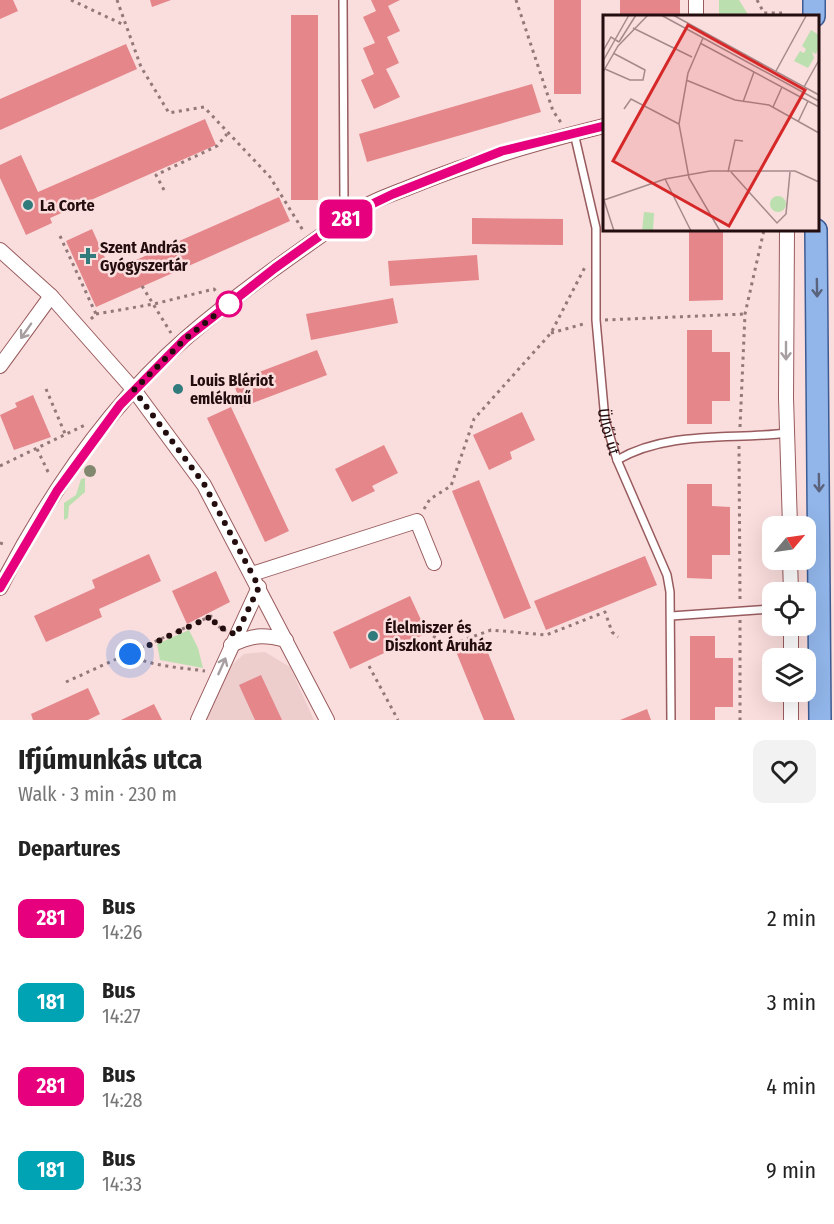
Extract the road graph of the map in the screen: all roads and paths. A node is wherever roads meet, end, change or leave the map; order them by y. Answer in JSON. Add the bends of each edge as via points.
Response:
{"nodes":[{"id":1,"x":71,"y":0,"type":"edge"},
{"id":2,"x":117,"y":0,"type":"edge"},
{"id":3,"x":342,"y":0,"type":"edge"},
{"id":4,"x":516,"y":0,"type":"edge"},
{"id":5,"x":758,"y":0,"type":"edge"},
{"id":6,"x":782,"y":13,"type":"dead end"},
{"id":7,"x":764,"y":15,"type":"edge"},
{"id":8,"x":124,"y":25,"type":"junction"},
{"id":9,"x":603,"y":126,"type":"edge"},
{"id":10,"x":227,"y":134,"type":"junction"},
{"id":11,"x":569,"y":135,"type":"junction"},
{"id":12,"x":164,"y":190,"type":"dead end"},
{"id":13,"x":349,"y":215,"type":"junction"},
{"id":14,"x":764,"y":231,"type":"edge"},
{"id":15,"x":787,"y":231,"type":"edge"},
{"id":16,"x":816,"y":231,"type":"edge"},
{"id":17,"x":60,"y":236,"type":"dead end"},
{"id":18,"x":310,"y":243,"type":"junction"},
{"id":19,"x":596,"y":246,"type":"junction"},
{"id":20,"x":0,"y":250,"type":"edge"},
{"id":21,"x":142,"y":286,"type":"dead end"},
{"id":22,"x":51,"y":296,"type":"junction"},
{"id":23,"x":154,"y":304,"type":"junction"},
{"id":24,"x":228,"y":305,"type":"junction"},
{"id":25,"x":96,"y":314,"type":"junction"},
{"id":26,"x":745,"y":314,"type":"junction"},
{"id":27,"x":596,"y":320,"type":"junction"},
{"id":28,"x":80,"y":329,"type":"junction"},
{"id":29,"x":551,"y":333,"type":"junction"},
{"id":30,"x":178,"y":345,"type":"junction"},
{"id":31,"x":0,"y":366,"type":"edge"},
{"id":32,"x":46,"y":390,"type":"dead end"},
{"id":33,"x":134,"y":390,"type":"junction"},
{"id":34,"x":93,"y":420,"type":"dead end"},
{"id":35,"x":788,"y":433,"type":"junction"},
{"id":36,"x":66,"y":436,"type":"junction"},
{"id":37,"x":740,"y":436,"type":"junction"},
{"id":38,"x":37,"y":449,"type":"junction"},
{"id":39,"x":617,"y":460,"type":"junction"},
{"id":40,"x":0,"y":466,"type":"edge"},
{"id":41,"x":57,"y":491,"type":"junction"},
{"id":42,"x":790,"y":516,"type":"edge"},
{"id":43,"x":417,"y":521,"type":"junction"},
{"id":44,"x":0,"y":537,"type":"edge"},
{"id":45,"x":2,"y":542,"type":"dead end"},
{"id":46,"x":434,"y":563,"type":"dead end"},
{"id":47,"x":256,"y":580,"type":"junction"},
{"id":48,"x":0,"y":588,"type":"edge"},
{"id":49,"x":762,"y":610,"type":"edge"},
{"id":50,"x":740,"y":611,"type":"junction"},
{"id":51,"x":670,"y":616,"type":"junction"},
{"id":52,"x":433,"y":636,"type":"dead end"},
{"id":53,"x":618,"y":637,"type":"dead end"},
{"id":54,"x":233,"y":640,"type":"junction"},
{"id":55,"x":286,"y":640,"type":"junction"},
{"id":56,"x":130,"y":654,"type":"junction"},
{"id":57,"x":369,"y":666,"type":"dead end"},
{"id":58,"x":218,"y":674,"type":"junction"},
{"id":59,"x":66,"y":682,"type":"dead end"},
{"id":60,"x":791,"y":702,"type":"edge"},
{"id":61,"x":198,"y":720,"type":"edge"},
{"id":62,"x":327,"y":720,"type":"edge"},
{"id":63,"x":398,"y":720,"type":"edge"},
{"id":64,"x":671,"y":720,"type":"edge"},
{"id":65,"x":740,"y":720,"type":"edge"},
{"id":66,"x":791,"y":720,"type":"edge"},
{"id":67,"x":820,"y":720,"type":"edge"}],
"edges":[{"from":1,"to":8,"type":"path"},
{"from":2,"to":8,"type":"path"},
{"from":3,"to":13,"type":"lane","via":[[344,203]]},
{"from":4,"to":11,"type":"path","via":[[553,111]]},
{"from":5,"to":7,"type":"path"},
{"from":6,"to":7,"type":"path"},
{"from":8,"to":10,"type":"path","via":[[141,67],[169,113],[204,107]]},
{"from":9,"to":11,"type":"street"},
{"from":10,"to":12,"type":"path","via":[[218,146],[156,175]]},
{"from":10,"to":18,"type":"path","via":[[270,177]]},
{"from":11,"to":13,"type":"street","via":[[502,151]]},
{"from":11,"to":19,"type":"lane","name":"Üllői út","via":[[596,228]]},
{"from":13,"to":18,"type":"street"},
{"from":14,"to":26,"type":"path"},
{"from":15,"to":35,"type":"street","one_way":true},
{"from":16,"to":67,"type":"main road","one_way":true},
{"from":17,"to":25,"type":"path"},
{"from":18,"to":24,"type":"street"},
{"from":19,"to":27,"type":"lane","name":"Üllői út"},
{"from":19,"to":29,"type":"path"},
{"from":20,"to":22,"type":"street"},
{"from":21,"to":23,"type":"path"},
{"from":22,"to":28,"type":"street"},
{"from":22,"to":31,"type":"street","one_way":true},
{"from":23,"to":24,"type":"path","via":[[214,289]]},
{"from":23,"to":25,"type":"path"},
{"from":23,"to":30,"type":"path"},
{"from":24,"to":30,"type":"street"},
{"from":25,"to":28,"type":"path"},
{"from":26,"to":27,"type":"path"},
{"from":26,"to":37,"type":"path"},
{"from":27,"to":29,"type":"path"},
{"from":27,"to":39,"type":"lane","name":"Üllői út","via":[[603,410]]},
{"from":28,"to":33,"type":"street"},
{"from":29,"to":43,"type":"path","via":[[474,419],[451,486],[430,500]]},
{"from":30,"to":33,"type":"street"},
{"from":32,"to":36,"type":"path"},
{"from":33,"to":41,"type":"street"},
{"from":33,"to":47,"type":"street","via":[[204,484]]},
{"from":34,"to":36,"type":"path"},
{"from":35,"to":37,"type":"lane"},
{"from":35,"to":42,"type":"street"},
{"from":36,"to":38,"type":"path"},
{"from":37,"to":39,"type":"lane","via":[[662,444]]},
{"from":37,"to":50,"type":"path"},
{"from":38,"to":40,"type":"path"},
{"from":38,"to":41,"type":"path"},
{"from":39,"to":51,"type":"lane","name":"Üllői út","via":[[667,575]]},
{"from":41,"to":48,"type":"street"},
{"from":43,"to":46,"type":"street"},
{"from":43,"to":47,"type":"street"},
{"from":44,"to":45,"type":"path"},
{"from":47,"to":54,"type":"street"},
{"from":47,"to":55,"type":"street"},
{"from":49,"to":50,"type":"lane"},
{"from":50,"to":51,"type":"lane"},
{"from":50,"to":65,"type":"path"},
{"from":51,"to":64,"type":"lane","name":"Üllői út"},
{"from":52,"to":53,"type":"path","via":[[450,645],[491,630],[546,635],[605,612],[612,632]]},
{"from":54,"to":55,"type":"street","via":[[250,636]]},
{"from":54,"to":56,"type":"path","via":[[212,616]]},
{"from":58,"to":54,"type":"street","one_way":true},
{"from":55,"to":62,"type":"street"},
{"from":56,"to":58,"type":"path"},
{"from":56,"to":59,"type":"path"},
{"from":57,"to":63,"type":"path"},
{"from":58,"to":61,"type":"street"},
{"from":60,"to":66,"type":"street"}]}
